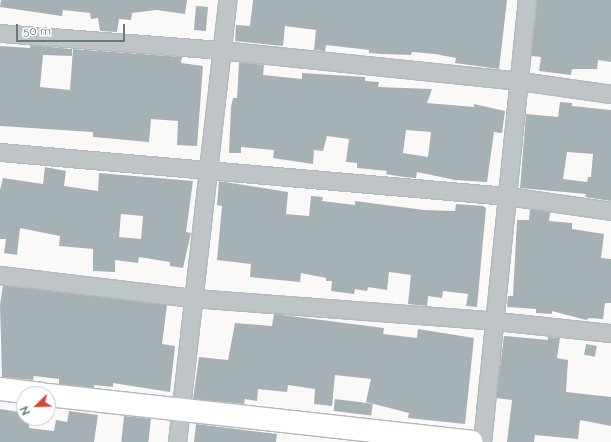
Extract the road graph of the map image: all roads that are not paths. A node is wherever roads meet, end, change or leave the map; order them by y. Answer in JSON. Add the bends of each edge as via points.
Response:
{"nodes":[{"id":1,"x":227,"y":0,"type":"edge"},
{"id":2,"x":527,"y":0,"type":"edge"},
{"id":3,"x":0,"y":33,"type":"edge"},
{"id":4,"x":220,"y":50,"type":"junction"},
{"id":5,"x":520,"y":81,"type":"junction"},
{"id":6,"x":611,"y":94,"type":"edge"},
{"id":7,"x":0,"y":152,"type":"edge"},
{"id":8,"x":208,"y":172,"type":"junction"},
{"id":9,"x":507,"y":196,"type":"junction"},
{"id":10,"x":611,"y":211,"type":"edge"},
{"id":11,"x":0,"y":275,"type":"edge"},
{"id":12,"x":193,"y":298,"type":"junction"},
{"id":13,"x":496,"y":321,"type":"junction"},
{"id":14,"x":611,"y":333,"type":"edge"},
{"id":15,"x":0,"y":389,"type":"edge"},
{"id":16,"x":16,"y":391,"type":"edge"},
{"id":17,"x":56,"y":396,"type":"edge"},
{"id":18,"x":181,"y":410,"type":"junction"},
{"id":19,"x":177,"y":442,"type":"edge"},
{"id":20,"x":471,"y":442,"type":"edge"},
{"id":21,"x":482,"y":442,"type":"edge"}],
"edges":[{"from":1,"to":4,"type":"street"},
{"from":2,"to":5,"type":"street"},
{"from":3,"to":4,"type":"street"},
{"from":4,"to":5,"type":"street"},
{"from":4,"to":8,"type":"street"},
{"from":5,"to":6,"type":"street"},
{"from":5,"to":9,"type":"street"},
{"from":7,"to":8,"type":"street"},
{"from":8,"to":9,"type":"street"},
{"from":8,"to":12,"type":"street"},
{"from":9,"to":10,"type":"street"},
{"from":9,"to":13,"type":"street"},
{"from":11,"to":12,"type":"street"},
{"from":12,"to":13,"type":"street"},
{"from":12,"to":18,"type":"street"},
{"from":13,"to":14,"type":"street"},
{"from":13,"to":21,"type":"street"},
{"from":15,"to":16,"type":"street"},
{"from":17,"to":18,"type":"street"},
{"from":18,"to":19,"type":"street"},
{"from":18,"to":20,"type":"street"}]}
